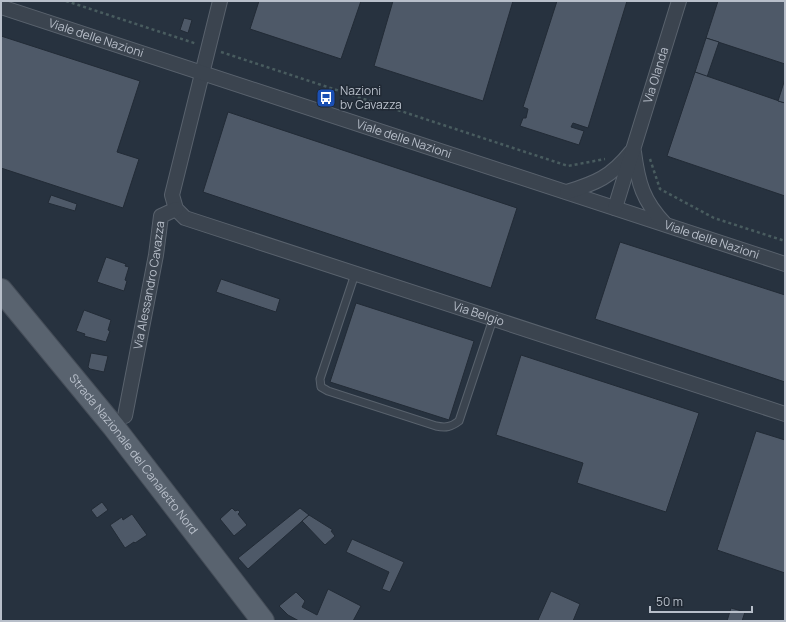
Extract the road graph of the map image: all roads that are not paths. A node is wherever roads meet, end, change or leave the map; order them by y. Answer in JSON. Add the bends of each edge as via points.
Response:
{"nodes":[{"id":1,"x":220,"y":1,"type":"edge"},
{"id":2,"x":679,"y":1,"type":"edge"},
{"id":3,"x":1,"y":7,"type":"edge"},
{"id":4,"x":202,"y":73,"type":"junction"},
{"id":5,"x":633,"y":150,"type":"junction"},
{"id":6,"x":567,"y":192,"type":"junction"},
{"id":7,"x":615,"y":208,"type":"junction"},
{"id":8,"x":176,"y":209,"type":"junction"},
{"id":9,"x":666,"y":224,"type":"junction"},
{"id":10,"x":785,"y":264,"type":"edge"},
{"id":11,"x":354,"y":274,"type":"junction"},
{"id":12,"x":1,"y":290,"type":"edge"},
{"id":13,"x":493,"y":318,"type":"junction"},
{"id":14,"x":785,"y":414,"type":"edge"},
{"id":15,"x":125,"y":416,"type":"dead end"},
{"id":16,"x":263,"y":621,"type":"edge"}],
"edges":[{"from":1,"to":4,"type":"street","name":"Via Alessandro Cavazza"},
{"from":2,"to":5,"type":"street","name":"Via Olanda"},
{"from":3,"to":4,"type":"street","name":"Viale delle Nazioni"},
{"from":4,"to":6,"type":"street","name":"Viale delle Nazioni"},
{"from":4,"to":8,"type":"street","name":"Via Alessandro Cavazza","via":[[172,195]]},
{"from":5,"to":6,"type":"street","name":"Via Olanda","via":[[611,173],[598,182]]},
{"from":5,"to":7,"type":"street","name":"Via Olanda"},
{"from":5,"to":9,"type":"street","name":"Via Olanda","via":[[639,185],[656,214]]},
{"from":6,"to":7,"type":"street","name":"Viale delle Nazioni"},
{"from":7,"to":9,"type":"street","name":"Viale delle Nazioni"},
{"from":8,"to":11,"type":"street","name":"Via Belgio","via":[[185,218]]},
{"from":8,"to":15,"type":"street","name":"Via Alessandro Cavazza","via":[[161,216]]},
{"from":9,"to":10,"type":"street","name":"Viale delle Nazioni"},
{"from":11,"to":13,"type":"street","name":"Via Belgio"},
{"from":11,"to":13,"type":"lane","via":[[320,379],[321,387],[436,426],[446,428],[459,421]]},
{"from":12,"to":16,"type":"main road","name":"Strada Nazionale del Canaletto Nord","via":[[113,426]]},
{"from":13,"to":14,"type":"street","name":"Via Belgio"}]}
